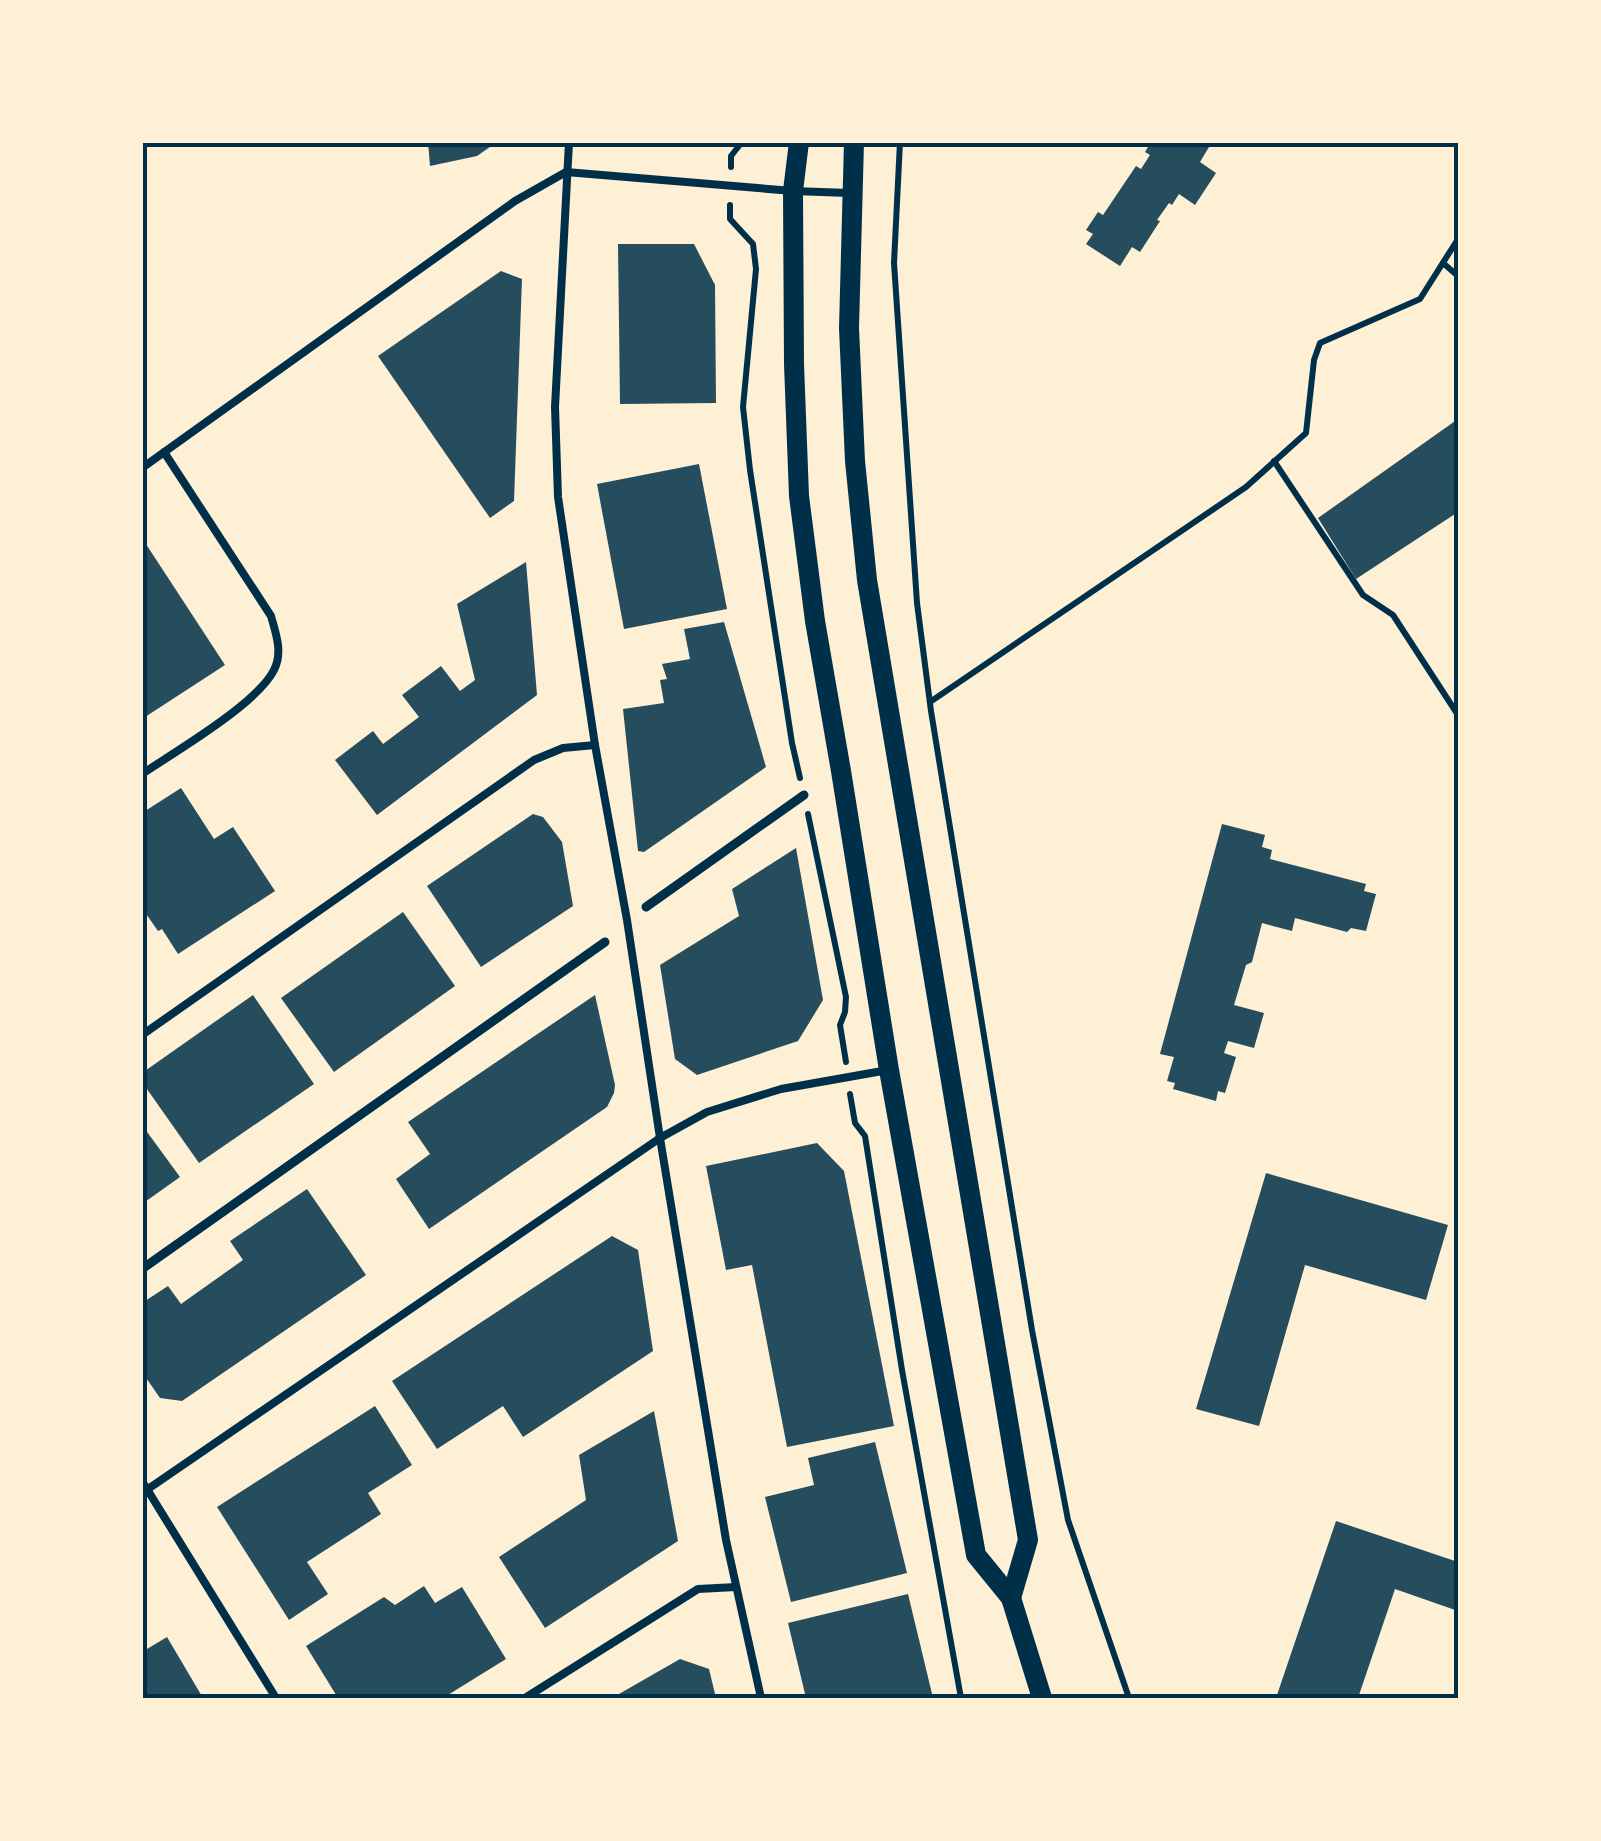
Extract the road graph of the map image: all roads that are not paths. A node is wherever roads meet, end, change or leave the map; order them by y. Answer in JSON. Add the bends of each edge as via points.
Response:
{"nodes":[{"id":1,"x":569,"y":142,"type":"edge"},
{"id":2,"x":799,"y":142,"type":"edge"},
{"id":3,"x":854,"y":142,"type":"edge"},
{"id":4,"x":566,"y":172,"type":"junction"},
{"id":5,"x":793,"y":190,"type":"junction"},
{"id":6,"x":852,"y":193,"type":"junction"},
{"id":7,"x":164,"y":452,"type":"junction"},
{"id":8,"x":142,"y":468,"type":"edge"},
{"id":9,"x":596,"y":745,"type":"junction"},
{"id":10,"x":142,"y":774,"type":"edge"},
{"id":11,"x":804,"y":796,"type":"road end"},
{"id":12,"x":646,"y":906,"type":"dead end"},
{"id":13,"x":606,"y":942,"type":"dead end"},
{"id":14,"x":142,"y":1034,"type":"edge"},
{"id":15,"x":889,"y":1070,"type":"junction"},
{"id":16,"x":660,"y":1138,"type":"junction"},
{"id":17,"x":142,"y":1269,"type":"edge"},
{"id":18,"x":145,"y":1485,"type":"edge"},
{"id":19,"x":736,"y":1587,"type":"junction"},
{"id":20,"x":1011,"y":1598,"type":"junction"},
{"id":21,"x":276,"y":1698,"type":"edge"},
{"id":22,"x":526,"y":1698,"type":"edge"},
{"id":23,"x":761,"y":1698,"type":"edge"},
{"id":24,"x":1042,"y":1698,"type":"edge"}],
"edges":[{"from":1,"to":4,"type":"lane"},
{"from":2,"to":5,"type":"main road"},
{"from":3,"to":6,"type":"main road"},
{"from":4,"to":5,"type":"lane"},
{"from":4,"to":7,"type":"lane","via":[[514,201]]},
{"from":4,"to":9,"type":"lane","via":[[555,407],[558,497]]},
{"from":5,"to":6,"type":"lane"},
{"from":5,"to":15,"type":"main road","via":[[800,496]]},
{"from":6,"to":20,"type":"main road","via":[[849,328],[867,580],[1028,1540]]},
{"from":7,"to":8,"type":"lane"},
{"from":7,"to":10,"type":"lane","via":[[271,616],[279,644],[276,668],[261,688]]},
{"from":9,"to":14,"type":"lane","via":[[562,748],[534,760]]},
{"from":9,"to":16,"type":"lane"},
{"from":11,"to":12,"type":"street"},
{"from":13,"to":17,"type":"street"},
{"from":15,"to":16,"type":"lane","via":[[781,1090],[707,1112]]},
{"from":15,"to":20,"type":"main road","via":[[976,1555]]},
{"from":16,"to":18,"type":"lane"},
{"from":16,"to":19,"type":"lane"},
{"from":18,"to":21,"type":"lane"},
{"from":19,"to":22,"type":"lane","via":[[698,1589]]},
{"from":19,"to":23,"type":"lane"},
{"from":20,"to":24,"type":"main road"}]}
